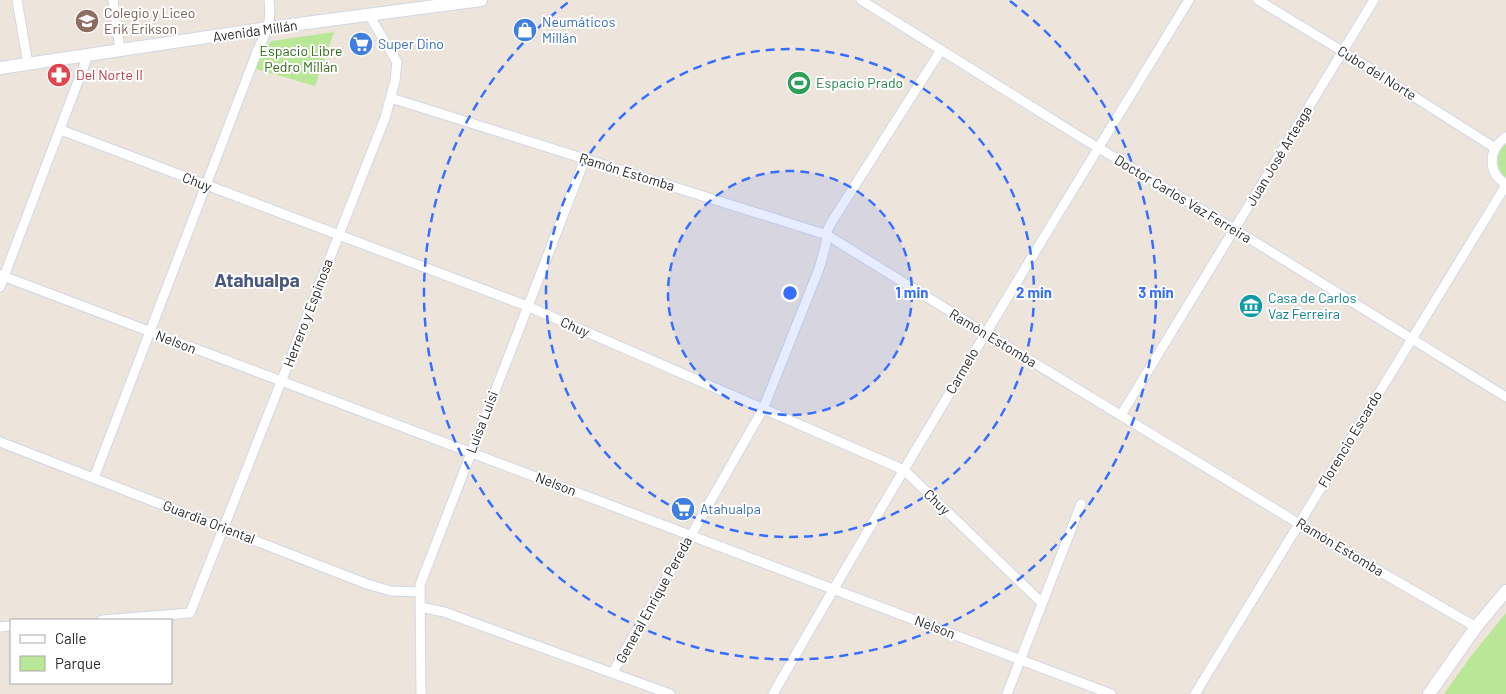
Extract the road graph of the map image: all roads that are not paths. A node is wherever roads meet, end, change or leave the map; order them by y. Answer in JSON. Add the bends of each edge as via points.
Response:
{"nodes":[{"id":1,"x":17,"y":0,"type":"edge"},
{"id":2,"x":113,"y":0,"type":"edge"},
{"id":3,"x":269,"y":0,"type":"edge"},
{"id":4,"x":481,"y":0,"type":"edge"},
{"id":5,"x":862,"y":0,"type":"edge"},
{"id":6,"x":1189,"y":0,"type":"edge"},
{"id":7,"x":1258,"y":0,"type":"edge"},
{"id":8,"x":1374,"y":0,"type":"edge"},
{"id":9,"x":430,"y":4,"type":"edge"},
{"id":10,"x":368,"y":15,"type":"junction"},
{"id":11,"x":268,"y":28,"type":"junction"},
{"id":12,"x":120,"y":50,"type":"junction"},
{"id":13,"x":941,"y":50,"type":"junction"},
{"id":14,"x":1342,"y":51,"type":"junction"},
{"id":15,"x":88,"y":55,"type":"junction"},
{"id":16,"x":28,"y":64,"type":"junction"},
{"id":17,"x":0,"y":68,"type":"edge"},
{"id":18,"x":391,"y":98,"type":"junction"},
{"id":19,"x":60,"y":130,"type":"junction"},
{"id":20,"x":1506,"y":137,"type":"edge"},
{"id":21,"x":1098,"y":148,"type":"junction"},
{"id":22,"x":1495,"y":148,"type":"junction"},
{"id":23,"x":585,"y":159,"type":"junction"},
{"id":24,"x":1506,"y":184,"type":"edge"},
{"id":25,"x":206,"y":186,"type":"junction"},
{"id":26,"x":1234,"y":229,"type":"junction"},
{"id":27,"x":339,"y":235,"type":"junction"},
{"id":28,"x":827,"y":235,"type":"junction"},
{"id":29,"x":2,"y":276,"type":"edge"},
{"id":30,"x":0,"y":287,"type":"edge"},
{"id":31,"x":527,"y":306,"type":"junction"},
{"id":32,"x":150,"y":332,"type":"junction"},
{"id":33,"x":985,"y":333,"type":"junction"},
{"id":34,"x":1411,"y":338,"type":"junction"},
{"id":35,"x":281,"y":382,"type":"junction"},
{"id":36,"x":1506,"y":397,"type":"edge"},
{"id":37,"x":762,"y":409,"type":"junction"},
{"id":38,"x":1121,"y":415,"type":"junction"},
{"id":39,"x":0,"y":442,"type":"edge"},
{"id":40,"x":470,"y":452,"type":"junction"},
{"id":41,"x":904,"y":470,"type":"junction"},
{"id":42,"x":94,"y":478,"type":"junction"},
{"id":43,"x":1081,"y":504,"type":"dead end"},
{"id":44,"x":1300,"y":523,"type":"junction"},
{"id":45,"x":224,"y":527,"type":"junction"},
{"id":46,"x":690,"y":535,"type":"junction"},
{"id":47,"x":833,"y":588,"type":"junction"},
{"id":48,"x":1506,"y":591,"type":"edge"},
{"id":49,"x":420,"y":592,"type":"junction"},
{"id":50,"x":1042,"y":603,"type":"junction"},
{"id":51,"x":420,"y":607,"type":"junction"},
{"id":52,"x":115,"y":619,"type":"edge"},
{"id":53,"x":1476,"y":627,"type":"junction"},
{"id":54,"x":1021,"y":660,"type":"junction"},
{"id":55,"x":613,"y":672,"type":"junction"},
{"id":56,"x":421,"y":694,"type":"edge"},
{"id":57,"x":670,"y":694,"type":"edge"},
{"id":58,"x":773,"y":694,"type":"edge"},
{"id":59,"x":1007,"y":694,"type":"edge"},
{"id":60,"x":1111,"y":694,"type":"edge"},
{"id":61,"x":1195,"y":694,"type":"edge"},
{"id":62,"x":1429,"y":694,"type":"edge"}],
"edges":[{"from":1,"to":16,"type":"street"},
{"from":2,"to":12,"type":"street"},
{"from":3,"to":11,"type":"street"},
{"from":4,"to":9,"type":"main road","name":"Avenida Millán"},
{"from":5,"to":13,"type":"street","name":"Doctor Carlos Vaz Ferreira"},
{"from":6,"to":21,"type":"street","name":"Carmelo"},
{"from":7,"to":14,"type":"street","name":"Cubo del Norte"},
{"from":8,"to":14,"type":"street","name":"Juan José Arteaga"},
{"from":9,"to":10,"type":"main road","name":"Avenida Millán"},
{"from":10,"to":11,"type":"main road","name":"Avenida Millán"},
{"from":10,"to":18,"type":"street","name":"Herrero y Espinosa","via":[[397,62]]},
{"from":11,"to":12,"type":"main road","name":"Avenida Millán"},
{"from":11,"to":25,"type":"street"},
{"from":12,"to":15,"type":"main road","name":"Avenida Millán"},
{"from":13,"to":21,"type":"street","name":"Doctor Carlos Vaz Ferreira"},
{"from":13,"to":28,"type":"street","name":"General Enrique Pereda","via":[[834,216]]},
{"from":14,"to":22,"type":"street","name":"Cubo del Norte"},
{"from":14,"to":26,"type":"street","name":"Juan José Arteaga"},
{"from":15,"to":16,"type":"main road","name":"Avenida Millán"},
{"from":15,"to":19,"type":"street"},
{"from":16,"to":17,"type":"main road","name":"Avenida Millán"},
{"from":18,"to":23,"type":"street","name":"Ramón Estomba"},
{"from":18,"to":27,"type":"street","name":"Herrero y Espinosa"},
{"from":19,"to":25,"type":"street","name":"Chuy"},
{"from":19,"to":29,"type":"street"},
{"from":20,"to":22,"type":"street"},
{"from":21,"to":26,"type":"street","name":"Doctor Carlos Vaz Ferreira"},
{"from":21,"to":33,"type":"street","name":"Carmelo"},
{"from":22,"to":24,"type":"street","name":"Florencio Escardo","via":[[1492,166]]},
{"from":23,"to":28,"type":"street","name":"Ramón Estomba"},
{"from":23,"to":31,"type":"street","name":"Luisa Luisi"},
{"from":24,"to":34,"type":"street","name":"Florencio Escardo"},
{"from":25,"to":27,"type":"street","name":"Chuy"},
{"from":25,"to":32,"type":"street"},
{"from":26,"to":34,"type":"street","name":"Doctor Carlos Vaz Ferreira"},
{"from":26,"to":38,"type":"street","name":"Juan José Arteaga"},
{"from":27,"to":31,"type":"street","name":"Chuy"},
{"from":27,"to":35,"type":"street","name":"Herrero y Espinosa"},
{"from":28,"to":33,"type":"street","name":"Ramón Estomba"},
{"from":28,"to":37,"type":"street","name":"General Enrique Pereda","via":[[819,269]]},
{"from":29,"to":30,"type":"street"},
{"from":29,"to":32,"type":"street","name":"Nelson"},
{"from":31,"to":37,"type":"street","name":"Chuy"},
{"from":31,"to":40,"type":"street","name":"Luisa Luisi"},
{"from":32,"to":35,"type":"street","name":"Nelson"},
{"from":32,"to":42,"type":"street"},
{"from":33,"to":38,"type":"street","name":"Ramón Estomba"},
{"from":33,"to":41,"type":"street","name":"Carmelo"},
{"from":34,"to":36,"type":"street","name":"Doctor Carlos Vaz Ferreira"},
{"from":34,"to":44,"type":"street","name":"Florencio Escardo"},
{"from":35,"to":40,"type":"street","name":"Nelson"},
{"from":35,"to":45,"type":"street","name":"Herrero y Espinosa"},
{"from":37,"to":41,"type":"street","name":"Chuy"},
{"from":37,"to":46,"type":"street","name":"General Enrique Pereda"},
{"from":38,"to":44,"type":"street","name":"Ramón Estomba"},
{"from":39,"to":42,"type":"street","name":"Guardia Oriental"},
{"from":40,"to":46,"type":"street","name":"Nelson"},
{"from":40,"to":49,"type":"street","name":"Luisa Luisi"},
{"from":41,"to":47,"type":"street","name":"Carmelo"},
{"from":41,"to":50,"type":"street","name":"Chuy"},
{"from":42,"to":45,"type":"street","name":"Guardia Oriental"},
{"from":43,"to":50,"type":"street"},
{"from":44,"to":53,"type":"street","name":"Ramón Estomba"},
{"from":44,"to":61,"type":"street","name":"Florencio Escardo"},
{"from":45,"to":49,"type":"street","name":"Guardia Oriental","via":[[367,584],[391,591]]},
{"from":45,"to":52,"type":"street","name":"Herrero y Espinosa","via":[[190,613]]},
{"from":46,"to":47,"type":"street","name":"Nelson"},
{"from":46,"to":55,"type":"street","name":"General Enrique Pereda"},
{"from":47,"to":54,"type":"street","name":"Nelson"},
{"from":47,"to":58,"type":"street","name":"Carmelo"},
{"from":48,"to":53,"type":"main road"},
{"from":49,"to":51,"type":"street","name":"Luisa Luisi"},
{"from":50,"to":54,"type":"street"},
{"from":51,"to":55,"type":"street","via":[[444,612]]},
{"from":51,"to":56,"type":"street","name":"Luisa Luisi"},
{"from":53,"to":62,"type":"main road"},
{"from":54,"to":59,"type":"street"},
{"from":54,"to":60,"type":"street","name":"Nelson"},
{"from":55,"to":57,"type":"street"}]}
